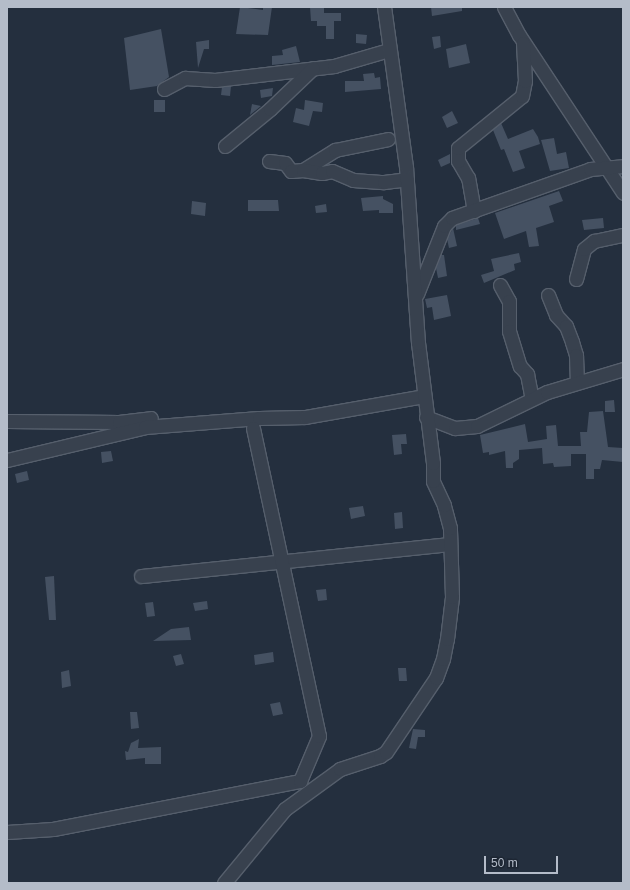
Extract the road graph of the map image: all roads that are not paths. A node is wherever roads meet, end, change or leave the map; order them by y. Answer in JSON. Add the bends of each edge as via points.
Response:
{"nodes":[{"id":1,"x":384,"y":7,"type":"edge"},
{"id":2,"x":504,"y":7,"type":"edge"},
{"id":3,"x":523,"y":41,"type":"junction"},
{"id":4,"x":389,"y":50,"type":"junction"},
{"id":5,"x":313,"y":68,"type":"junction"},
{"id":6,"x":164,"y":89,"type":"dead end"},
{"id":7,"x":388,"y":139,"type":"dead end"},
{"id":8,"x":225,"y":146,"type":"dead end"},
{"id":9,"x":269,"y":161,"type":"dead end"},
{"id":10,"x":623,"y":166,"type":"edge"},
{"id":11,"x":606,"y":167,"type":"junction"},
{"id":12,"x":303,"y":170,"type":"junction"},
{"id":13,"x":407,"y":179,"type":"junction"},
{"id":14,"x":623,"y":192,"type":"edge"},
{"id":15,"x":474,"y":211,"type":"junction"},
{"id":16,"x":623,"y":235,"type":"edge"},
{"id":17,"x":576,"y":279,"type":"dead end"},
{"id":18,"x":500,"y":285,"type":"dead end"},
{"id":19,"x":548,"y":295,"type":"dead end"},
{"id":20,"x":414,"y":299,"type":"junction"},
{"id":21,"x":623,"y":369,"type":"edge"},
{"id":22,"x":577,"y":381,"type":"junction"},
{"id":23,"x":424,"y":396,"type":"junction"},
{"id":24,"x":532,"y":399,"type":"junction"},
{"id":25,"x":426,"y":417,"type":"junction"},
{"id":26,"x":7,"y":421,"type":"edge"},
{"id":27,"x":256,"y":423,"type":"junction"},
{"id":28,"x":7,"y":460,"type":"edge"},
{"id":29,"x":443,"y":545,"type":"dead end"},
{"id":30,"x":283,"y":562,"type":"junction"},
{"id":31,"x":140,"y":576,"type":"dead end"},
{"id":32,"x":7,"y":832,"type":"edge"},
{"id":33,"x":224,"y":883,"type":"edge"}],
"edges":[{"from":1,"to":4,"type":"street"},
{"from":2,"to":3,"type":"street"},
{"from":3,"to":11,"type":"street"},
{"from":3,"to":15,"type":"street","via":[[525,81],[522,96],[458,148],[458,161],[468,178]]},
{"from":4,"to":5,"type":"street","via":[[337,65]]},
{"from":4,"to":13,"type":"street"},
{"from":5,"to":6,"type":"street","via":[[215,80],[186,78]]},
{"from":5,"to":8,"type":"street","via":[[270,109]]},
{"from":7,"to":12,"type":"street","via":[[335,150]]},
{"from":9,"to":12,"type":"street","via":[[285,163],[291,171]]},
{"from":10,"to":11,"type":"street"},
{"from":11,"to":14,"type":"street"},
{"from":11,"to":15,"type":"street","via":[[590,169]]},
{"from":12,"to":13,"type":"street","via":[[322,173],[332,171],[353,180],[384,182]]},
{"from":13,"to":20,"type":"street"},
{"from":15,"to":20,"type":"street","via":[[452,218],[444,226]]},
{"from":16,"to":17,"type":"street","via":[[594,241],[584,249]]},
{"from":18,"to":24,"type":"street","via":[[509,301],[509,331],[520,366],[527,374]]},
{"from":19,"to":22,"type":"street","via":[[572,342],[576,355]]},
{"from":20,"to":23,"type":"street"},
{"from":21,"to":22,"type":"street"},
{"from":22,"to":24,"type":"street"},
{"from":23,"to":25,"type":"street"},
{"from":23,"to":27,"type":"street"},
{"from":24,"to":25,"type":"street","via":[[491,420],[468,428],[455,428]]},
{"from":25,"to":33,"type":"street","via":[[433,484],[447,515],[450,540],[452,609],[440,669],[386,752],[340,769],[285,809]]},
{"from":26,"to":27,"type":"street","via":[[119,422],[165,416],[219,415]]},
{"from":27,"to":28,"type":"street","via":[[145,427]]},
{"from":27,"to":30,"type":"street"},
{"from":29,"to":30,"type":"street"},
{"from":30,"to":31,"type":"street"},
{"from":30,"to":32,"type":"street","via":[[319,736],[300,781],[53,829]]}]}
